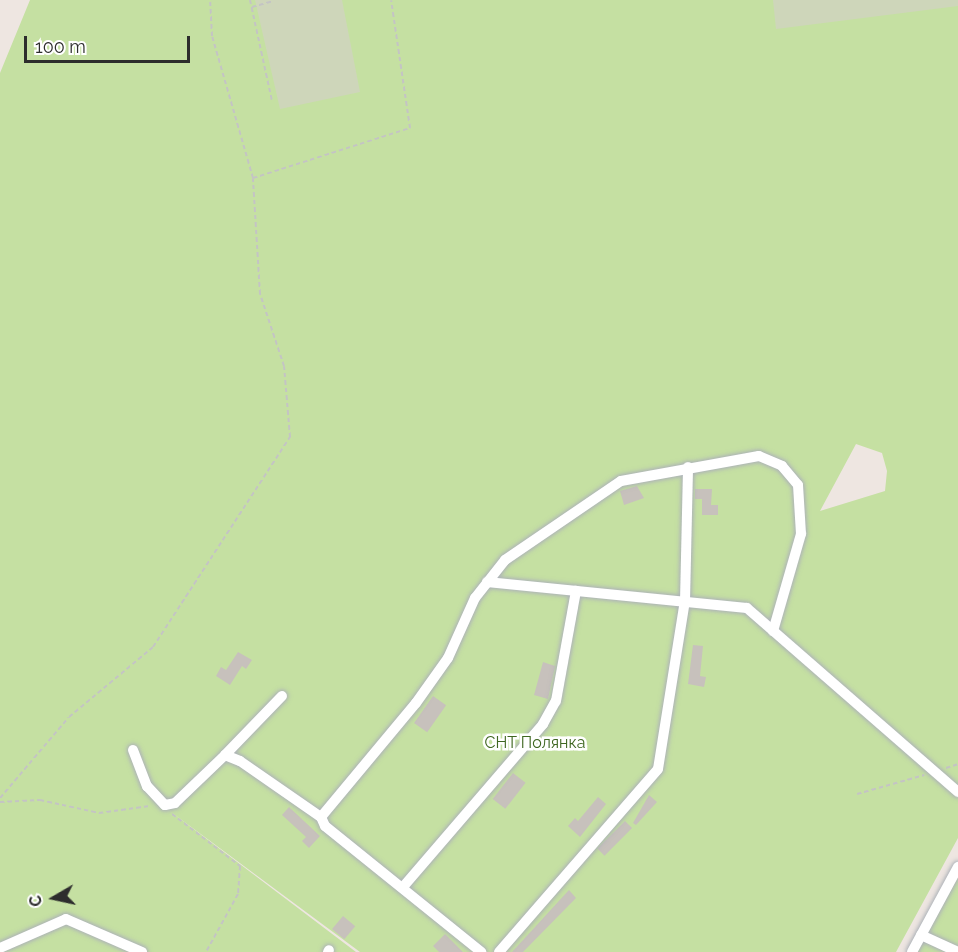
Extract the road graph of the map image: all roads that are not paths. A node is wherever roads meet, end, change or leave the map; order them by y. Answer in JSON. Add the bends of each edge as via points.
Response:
{"nodes":[{"id":1,"x":688,"y":467,"type":"junction"},
{"id":2,"x":487,"y":582,"type":"junction"},
{"id":3,"x":576,"y":591,"type":"junction"},
{"id":4,"x":685,"y":601,"type":"junction"},
{"id":5,"x":773,"y":631,"type":"junction"},
{"id":6,"x":282,"y":696,"type":"dead end"},
{"id":7,"x":133,"y":750,"type":"dead end"},
{"id":8,"x":225,"y":755,"type":"junction"},
{"id":9,"x":958,"y":792,"type":"edge"},
{"id":10,"x":321,"y":817,"type":"junction"},
{"id":11,"x":958,"y":867,"type":"edge"},
{"id":12,"x":403,"y":887,"type":"junction"},
{"id":13,"x":921,"y":935,"type":"junction"},
{"id":14,"x":0,"y":948,"type":"edge"},
{"id":15,"x":142,"y":952,"type":"edge"},
{"id":16,"x":481,"y":952,"type":"edge"},
{"id":17,"x":499,"y":952,"type":"edge"},
{"id":18,"x":912,"y":952,"type":"edge"},
{"id":19,"x":958,"y":952,"type":"edge"}],
"edges":[{"from":1,"to":2,"type":"street","via":[[621,481],[505,560]]},
{"from":1,"to":4,"type":"street"},
{"from":1,"to":5,"type":"street","via":[[759,456],[782,466],[798,485],[801,534]]},
{"from":2,"to":3,"type":"street"},
{"from":2,"to":10,"type":"street","via":[[475,598],[448,658]]},
{"from":3,"to":4,"type":"street"},
{"from":3,"to":12,"type":"street","via":[[556,701],[543,724]]},
{"from":4,"to":5,"type":"street","via":[[747,608]]},
{"from":4,"to":17,"type":"street","via":[[658,769]]},
{"from":5,"to":9,"type":"street"},
{"from":6,"to":8,"type":"street"},
{"from":7,"to":8,"type":"street","via":[[147,786],[165,805],[175,803]]},
{"from":8,"to":10,"type":"street"},
{"from":10,"to":12,"type":"street","via":[[325,826]]},
{"from":11,"to":13,"type":"street"},
{"from":12,"to":16,"type":"street"},
{"from":13,"to":18,"type":"street"},
{"from":13,"to":19,"type":"street"},
{"from":14,"to":15,"type":"street","via":[[66,919]]}]}
